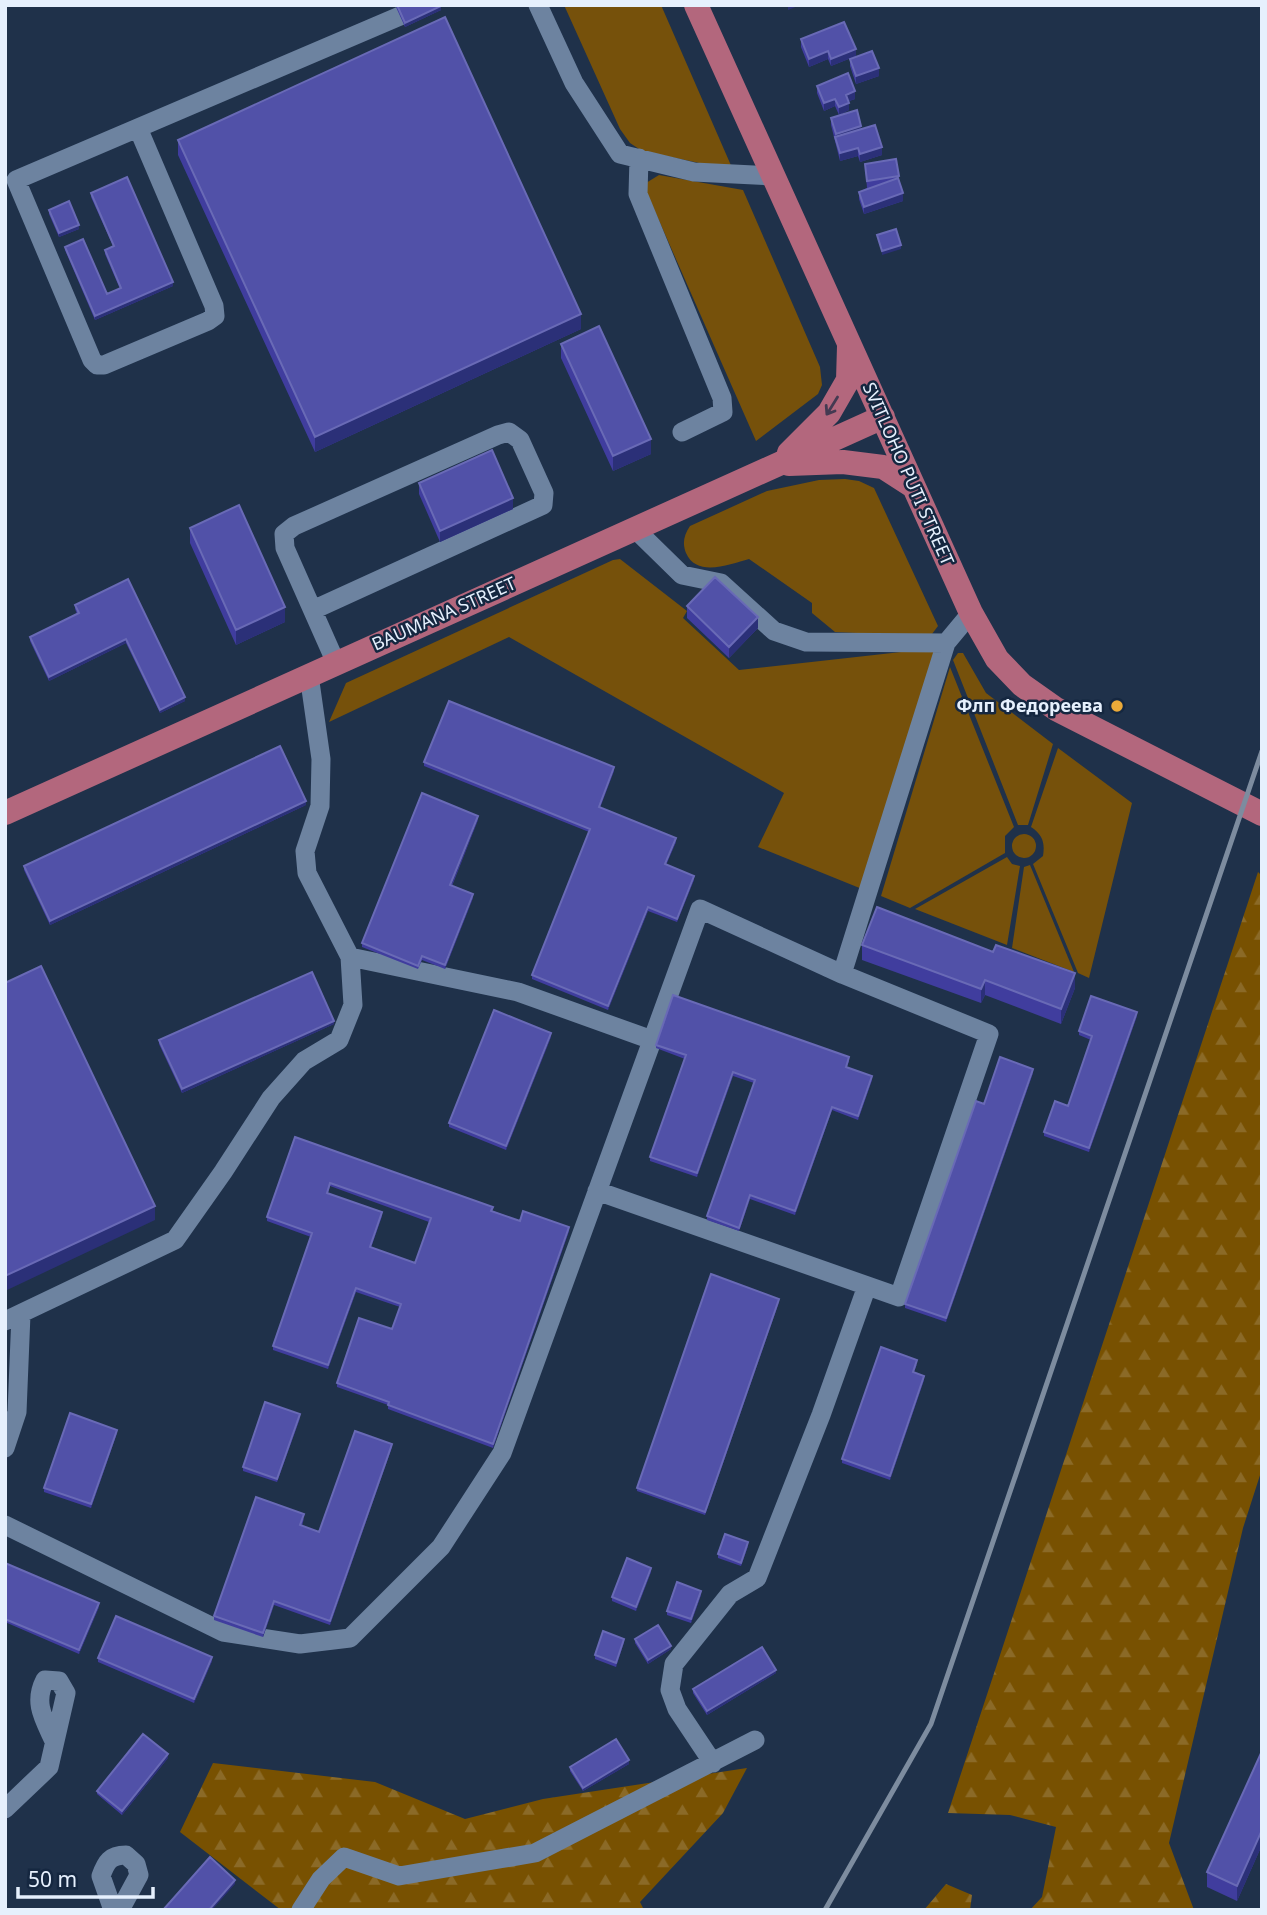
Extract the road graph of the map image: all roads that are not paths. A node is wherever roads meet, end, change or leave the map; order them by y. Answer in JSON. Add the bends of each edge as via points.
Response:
{"nodes":[{"id":1,"x":538,"y":5,"type":"edge"},
{"id":2,"x":696,"y":5,"type":"edge"},
{"id":3,"x":400,"y":16,"type":"edge"},
{"id":4,"x":138,"y":128,"type":"junction"},
{"id":5,"x":639,"y":158,"type":"junction"},
{"id":6,"x":774,"y":176,"type":"junction"},
{"id":7,"x":849,"y":342,"type":"junction"},
{"id":8,"x":883,"y":417,"type":"junction"},
{"id":9,"x":682,"y":432,"type":"dead end"},
{"id":10,"x":778,"y":464,"type":"junction"},
{"id":11,"x":914,"y":487,"type":"junction"},
{"id":12,"x":634,"y":528,"type":"junction"},
{"id":13,"x":313,"y":610,"type":"junction"},
{"id":14,"x":971,"y":613,"type":"junction"},
{"id":15,"x":946,"y":643,"type":"junction"},
{"id":16,"x":336,"y":663,"type":"junction"},
{"id":17,"x":309,"y":676,"type":"junction"},
{"id":18,"x":5,"y":813,"type":"edge"},
{"id":19,"x":1262,"y":814,"type":"edge"},
{"id":20,"x":350,"y":957,"type":"junction"},
{"id":21,"x":842,"y":974,"type":"junction"},
{"id":22,"x":652,"y":1040,"type":"junction"},
{"id":23,"x":597,"y":1191,"type":"junction"},
{"id":24,"x":867,"y":1286,"type":"junction"},
{"id":25,"x":13,"y":1317,"type":"edge"},
{"id":26,"x":9,"y":1422,"type":"edge"},
{"id":27,"x":5,"y":1448,"type":"edge"},
{"id":28,"x":5,"y":1525,"type":"edge"},
{"id":29,"x":755,"y":1740,"type":"dead end"},
{"id":30,"x":54,"y":1741,"type":"dead end"},
{"id":31,"x":713,"y":1763,"type":"junction"},
{"id":32,"x":5,"y":1809,"type":"edge"},
{"id":33,"x":113,"y":1910,"type":"edge"},
{"id":34,"x":120,"y":1910,"type":"edge"},
{"id":35,"x":301,"y":1910,"type":"edge"}],
"edges":[{"from":1,"to":5,"type":"lane","via":[[574,83],[620,154]]},
{"from":2,"to":6,"type":"main road","name":"SVITLOHO PUTI STREET"},
{"from":3,"to":4,"type":"lane"},
{"from":4,"to":4,"type":"lane","via":[[16,180],[97,365],[215,316],[215,306]]},
{"from":5,"to":6,"type":"lane","via":[[694,172]]},
{"from":5,"to":9,"type":"lane","via":[[638,194],[722,398],[723,412]]},
{"from":6,"to":7,"type":"main road","name":"SVITLOHO PUTI STREET"},
{"from":7,"to":8,"type":"main road","name":"SVITLOHO PUTI STREET"},
{"from":7,"to":10,"type":"main road","one_way":true,"via":[[848,380],[830,413]]},
{"from":8,"to":10,"type":"main road","name":"BAUMANA STREET"},
{"from":8,"to":11,"type":"main road","name":"SVITLOHO PUTI STREET"},
{"from":10,"to":11,"type":"main road","via":[[844,462],[883,467]]},
{"from":10,"to":12,"type":"main road","name":"BAUMANA STREET"},
{"from":11,"to":14,"type":"main road","name":"SVITLOHO PUTI STREET"},
{"from":12,"to":15,"type":"lane","via":[[682,576],[721,583],[774,631],[806,642]]},
{"from":12,"to":16,"type":"main road","name":"BAUMANA STREET"},
{"from":13,"to":13,"type":"lane","via":[[285,548],[284,534],[498,435],[509,432],[520,440],[544,493],[543,505]]},
{"from":13,"to":16,"type":"lane"},
{"from":14,"to":15,"type":"lane"},
{"from":14,"to":19,"type":"main road","name":"SVITLOHO PUTI STREET","via":[[997,659],[1022,685],[1056,709]]},
{"from":15,"to":21,"type":"lane"},
{"from":16,"to":17,"type":"main road","name":"BAUMANA STREET"},
{"from":17,"to":18,"type":"main road","name":"BAUMANA STREET"},
{"from":17,"to":20,"type":"lane","via":[[321,759],[320,806],[305,851],[307,873]]},
{"from":20,"to":22,"type":"lane","via":[[518,992]]},
{"from":20,"to":25,"type":"lane","via":[[354,1005],[339,1040],[304,1061],[271,1098],[175,1240]]},
{"from":21,"to":22,"type":"lane","via":[[700,909]]},
{"from":21,"to":24,"type":"lane","via":[[989,1034],[899,1297]]},
{"from":22,"to":23,"type":"lane"},
{"from":23,"to":24,"type":"lane"},
{"from":23,"to":28,"type":"lane","via":[[502,1453],[441,1547],[350,1638],[300,1644],[223,1632]]},
{"from":24,"to":31,"type":"lane","via":[[757,1578],[730,1594],[674,1664],[670,1690],[677,1709]]},
{"from":25,"to":26,"type":"lane","via":[[17,1412]]},
{"from":26,"to":27,"type":"lane"},
{"from":29,"to":31,"type":"lane"},
{"from":30,"to":32,"type":"lane","via":[[49,1768]]},
{"from":31,"to":35,"type":"lane","via":[[535,1853],[399,1876],[344,1857],[321,1879]]},
{"from":33,"to":34,"type":"lane","via":[[101,1876],[106,1862],[126,1855],[139,1875]]}]}
